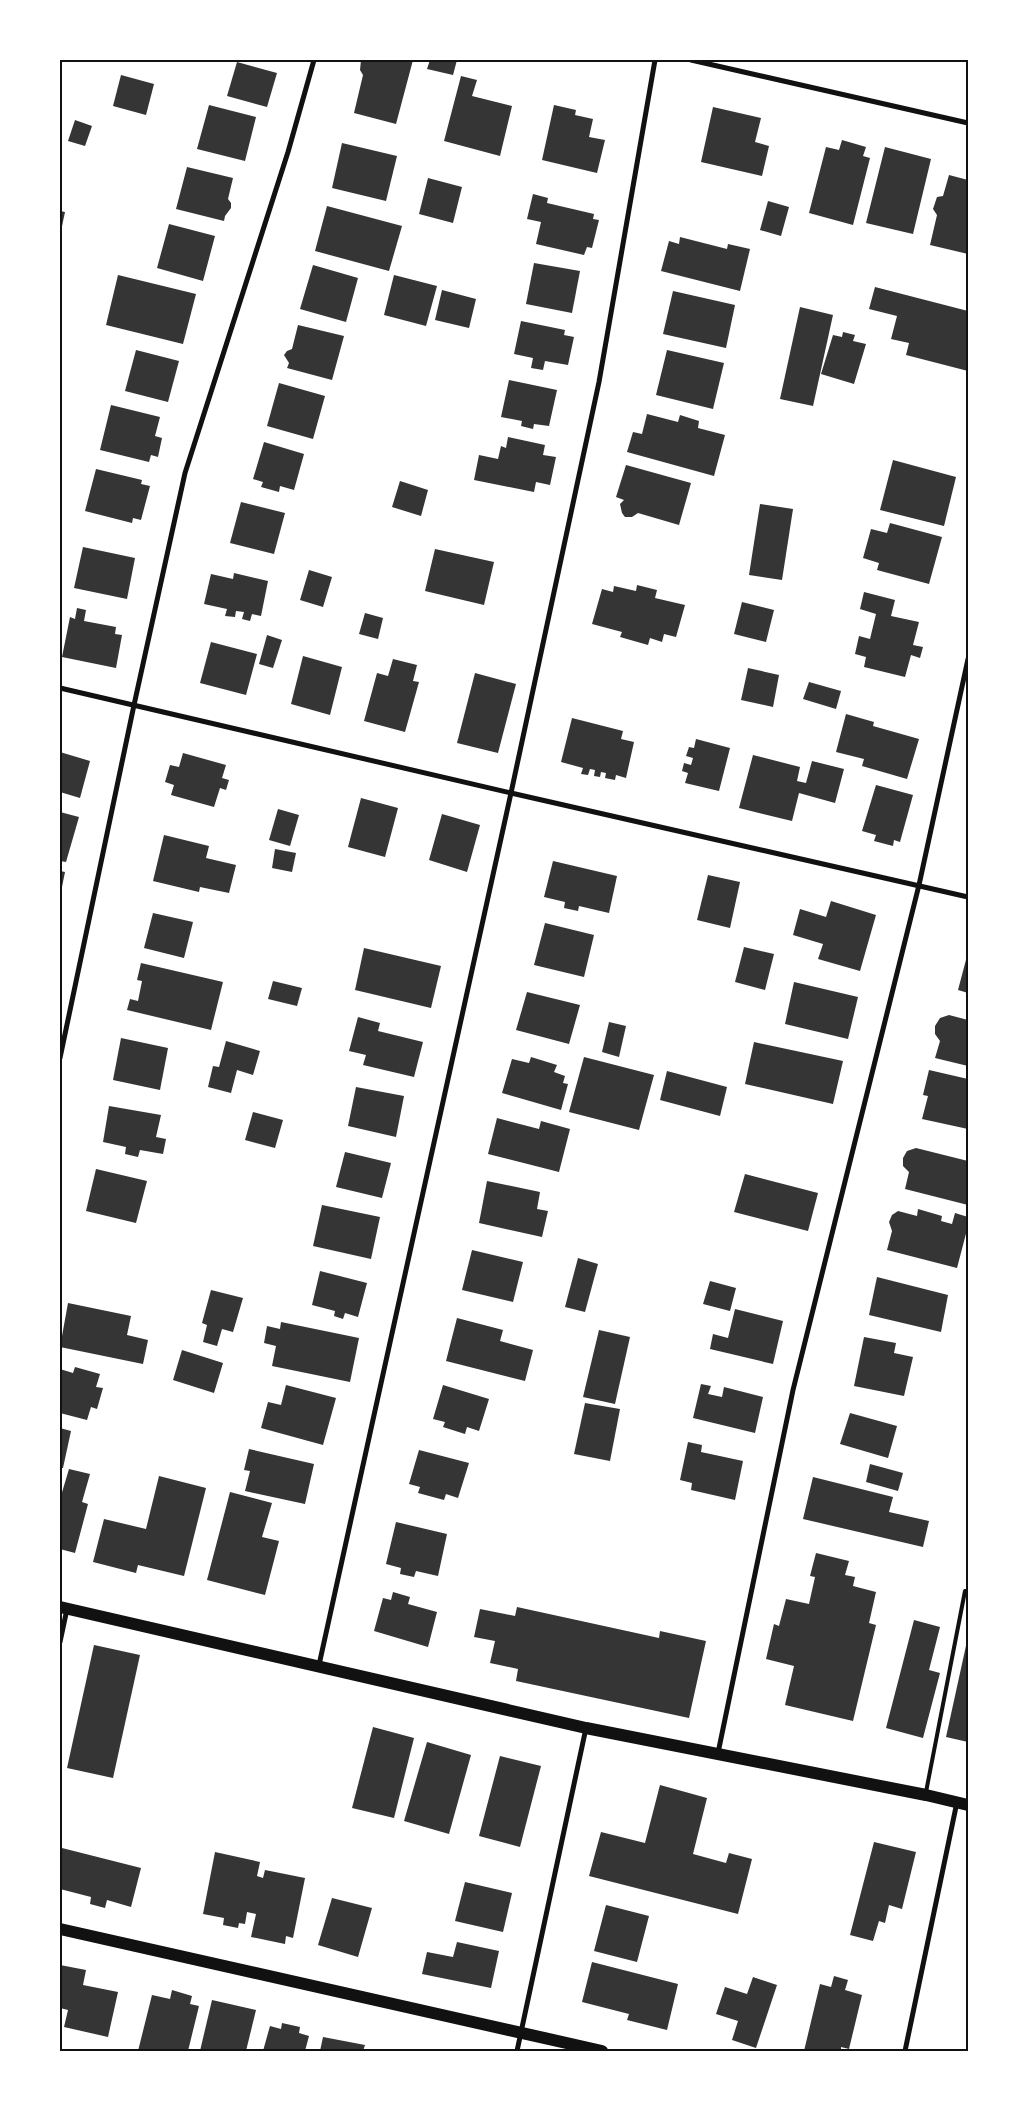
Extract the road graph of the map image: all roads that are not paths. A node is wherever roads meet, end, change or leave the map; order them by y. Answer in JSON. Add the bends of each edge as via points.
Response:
{"nodes":[{"id":1,"x":314,"y":60,"type":"edge"},
{"id":2,"x":655,"y":60,"type":"edge"},
{"id":3,"x":691,"y":60,"type":"edge"},
{"id":4,"x":968,"y":123,"type":"edge"},
{"id":5,"x":968,"y":659,"type":"edge"},
{"id":6,"x":60,"y":688,"type":"edge"},
{"id":7,"x":134,"y":705,"type":"junction"},
{"id":8,"x":511,"y":794,"type":"junction"},
{"id":9,"x":919,"y":885,"type":"junction"},
{"id":10,"x":968,"y":896,"type":"edge"},
{"id":11,"x":62,"y":1033,"type":"edge"},
{"id":12,"x":60,"y":1058,"type":"edge"},
{"id":13,"x":968,"y":1592,"type":"edge"},
{"id":14,"x":64,"y":1608,"type":"edge"},
{"id":15,"x":60,"y":1642,"type":"edge"},
{"id":16,"x":319,"y":1668,"type":"junction"},
{"id":17,"x":586,"y":1728,"type":"junction"},
{"id":18,"x":718,"y":1754,"type":"junction"},
{"id":19,"x":926,"y":1795,"type":"junction"},
{"id":20,"x":962,"y":1804,"type":"edge"},
{"id":21,"x":60,"y":1929,"type":"edge"},
{"id":22,"x":522,"y":2033,"type":"junction"},
{"id":23,"x":518,"y":2051,"type":"edge"},
{"id":24,"x":602,"y":2051,"type":"edge"},
{"id":25,"x":905,"y":2051,"type":"edge"}],
"edges":[{"from":1,"to":7,"type":"street","via":[[288,152],[185,473]]},
{"from":2,"to":8,"type":"street","via":[[599,382]]},
{"from":3,"to":4,"type":"street"},
{"from":5,"to":9,"type":"street"},
{"from":6,"to":7,"type":"street"},
{"from":7,"to":8,"type":"street"},
{"from":7,"to":11,"type":"street"},
{"from":8,"to":9,"type":"street"},
{"from":8,"to":16,"type":"street"},
{"from":9,"to":10,"type":"street"},
{"from":9,"to":18,"type":"street","via":[[792,1390]]},
{"from":11,"to":12,"type":"street"},
{"from":13,"to":19,"type":"lane","via":[[965,1591]]},
{"from":14,"to":15,"type":"street"},
{"from":14,"to":16,"type":"main road"},
{"from":16,"to":17,"type":"main road"},
{"from":17,"to":18,"type":"main road"},
{"from":17,"to":22,"type":"street"},
{"from":18,"to":19,"type":"main road"},
{"from":19,"to":20,"type":"main road"},
{"from":20,"to":25,"type":"street"},
{"from":21,"to":22,"type":"main road"},
{"from":22,"to":23,"type":"street"},
{"from":22,"to":24,"type":"main road"}]}
